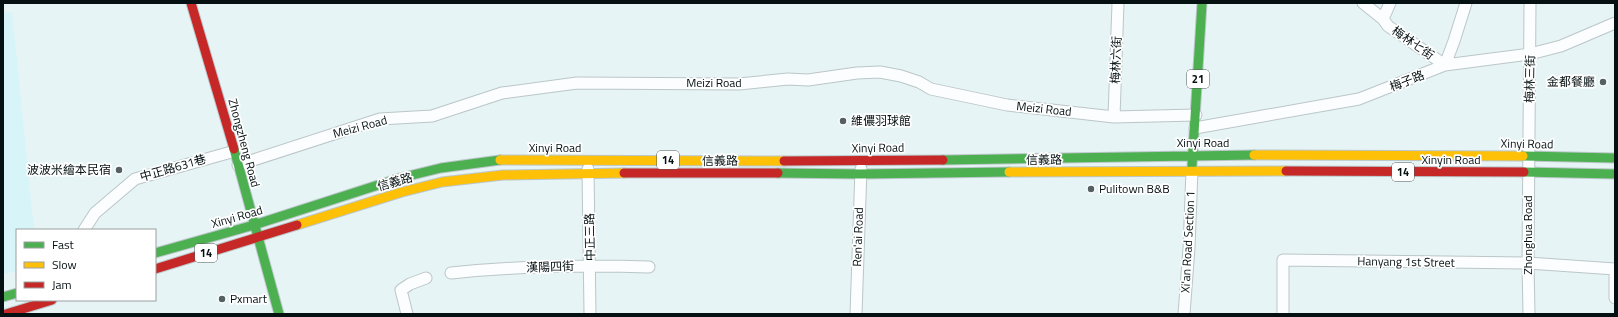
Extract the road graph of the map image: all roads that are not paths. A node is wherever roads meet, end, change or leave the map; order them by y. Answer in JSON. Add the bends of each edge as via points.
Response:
{"nodes":[{"id":1,"x":191,"y":3,"type":"edge"},
{"id":2,"x":1118,"y":3,"type":"edge"},
{"id":3,"x":1202,"y":3,"type":"edge"},
{"id":4,"x":1364,"y":3,"type":"edge"},
{"id":5,"x":1390,"y":3,"type":"edge"},
{"id":6,"x":1466,"y":3,"type":"edge"},
{"id":7,"x":1530,"y":3,"type":"edge"},
{"id":8,"x":1383,"y":19,"type":"junction"},
{"id":9,"x":1615,"y":23,"type":"edge"},
{"id":10,"x":1530,"y":54,"type":"junction"},
{"id":11,"x":1445,"y":65,"type":"junction"},
{"id":12,"x":1196,"y":115,"type":"junction"},
{"id":13,"x":1114,"y":118,"type":"junction"},
{"id":14,"x":1195,"y":128,"type":"junction"},
{"id":15,"x":235,"y":151,"type":"junction"},
{"id":16,"x":1193,"y":155,"type":"junction"},
{"id":17,"x":1529,"y":156,"type":"junction"},
{"id":18,"x":1615,"y":158,"type":"edge"},
{"id":19,"x":588,"y":160,"type":"junction"},
{"id":20,"x":861,"y":161,"type":"junction"},
{"id":21,"x":238,"y":165,"type":"junction"},
{"id":22,"x":1192,"y":170,"type":"junction"},
{"id":23,"x":1529,"y":172,"type":"junction"},
{"id":24,"x":860,"y":174,"type":"junction"},
{"id":25,"x":1615,"y":174,"type":"edge"},
{"id":26,"x":588,"y":175,"type":"junction"},
{"id":27,"x":254,"y":225,"type":"junction"},
{"id":28,"x":85,"y":229,"type":"edge"},
{"id":29,"x":257,"y":237,"type":"junction"},
{"id":30,"x":156,"y":253,"type":"edge"},
{"id":31,"x":1528,"y":263,"type":"junction"},
{"id":32,"x":590,"y":266,"type":"junction"},
{"id":33,"x":649,"y":267,"type":"dead end"},
{"id":34,"x":156,"y":269,"type":"edge"},
{"id":35,"x":1615,"y":269,"type":"edge"},
{"id":36,"x":451,"y":273,"type":"dead end"},
{"id":37,"x":426,"y":278,"type":"dead end"},
{"id":38,"x":16,"y":293,"type":"edge"},
{"id":39,"x":3,"y":297,"type":"edge"},
{"id":40,"x":1615,"y":298,"type":"edge"},
{"id":41,"x":49,"y":301,"type":"edge"},
{"id":42,"x":13,"y":313,"type":"edge"},
{"id":43,"x":279,"y":314,"type":"edge"},
{"id":44,"x":407,"y":314,"type":"edge"},
{"id":45,"x":590,"y":314,"type":"edge"},
{"id":46,"x":856,"y":314,"type":"edge"},
{"id":47,"x":1184,"y":314,"type":"edge"},
{"id":48,"x":1283,"y":314,"type":"edge"},
{"id":49,"x":1529,"y":314,"type":"edge"}],
"edges":[{"from":1,"to":15,"type":"main road","name":"Zhongzheng Road"},
{"from":2,"to":13,"type":"street","name":"梅林六街"},
{"from":3,"to":12,"type":"main road","number":"21"},
{"from":4,"to":8,"type":"street","name":"梅林七街"},
{"from":5,"to":8,"type":"street"},
{"from":6,"to":11,"type":"street"},
{"from":7,"to":10,"type":"street","name":"梅林三街"},
{"from":8,"to":11,"type":"street","name":"梅林七街","via":[[1388,26]]},
{"from":9,"to":10,"type":"street","name":"梅子路","via":[[1560,46]]},
{"from":10,"to":11,"type":"street","name":"梅子路"},
{"from":10,"to":17,"type":"street","name":"梅林三街"},
{"from":11,"to":14,"type":"street","name":"梅子路","via":[[1359,99]]},
{"from":12,"to":13,"type":"street","name":"Meizi Road"},
{"from":12,"to":14,"type":"main road","number":"21"},
{"from":13,"to":21,"type":"street","name":"Meizi Road","via":[[1008,105],[931,89],[919,82],[880,72],[739,84],[577,83],[502,93],[432,116],[380,119]]},
{"from":14,"to":16,"type":"main road","number":"21"},
{"from":15,"to":21,"type":"main road","name":"Zhongzheng Road"},
{"from":15,"to":28,"type":"street","name":"中正路631巷","via":[[135,179],[95,213]]},
{"from":16,"to":17,"type":"main road","name":"Xinyi Road","number":"14"},
{"from":16,"to":20,"type":"main road","name":"Xinyi Road","number":"14"},
{"from":16,"to":22,"type":"main road","number":"21"},
{"from":17,"to":18,"type":"main road","name":"Xinyi Road","number":"14"},
{"from":17,"to":23,"type":"street","name":"Zhonghua Road"},
{"from":19,"to":20,"type":"main road","name":"Xinyi Road","number":"14"},
{"from":19,"to":26,"type":"street","name":"中正三路"},
{"from":19,"to":27,"type":"main road","name":"Xinyi Road","number":"14","via":[[502,160],[441,168],[400,178]]},
{"from":20,"to":24,"type":"street","name":"Ren'ai Road"},
{"from":21,"to":27,"type":"main road","name":"Zhongzheng Road"},
{"from":22,"to":23,"type":"main road","name":"Xinyin Road","number":"14"},
{"from":22,"to":24,"type":"main road","name":"信義路","number":"14"},
{"from":22,"to":47,"type":"street","name":"Xi'an Road Section 1"},
{"from":23,"to":25,"type":"main road","name":"Xinyin Road","number":"14"},
{"from":23,"to":31,"type":"street","name":"Zhonghua Road"},
{"from":24,"to":26,"type":"main road","name":"信義路","number":"14","via":[[738,172]]},
{"from":24,"to":46,"type":"street","name":"Ren'ai Road"},
{"from":26,"to":29,"type":"main road","name":"信義路","number":"14","via":[[503,175],[442,182]]},
{"from":26,"to":32,"type":"street","name":"中正三路"},
{"from":27,"to":29,"type":"main road","name":"Zhongzheng Road"},
{"from":27,"to":30,"type":"main road","name":"Xinyi Road","number":"14"},
{"from":29,"to":34,"type":"main road","name":"Xinyi Road","number":"14"},
{"from":29,"to":43,"type":"main road","name":"Zhongzheng Road"},
{"from":31,"to":35,"type":"street","name":"Hanyang 1st Street"},
{"from":31,"to":48,"type":"street","name":"Hanyang 1st Street","via":[[1283,260]]},
{"from":31,"to":49,"type":"street","name":"Zhonghua Road"},
{"from":32,"to":33,"type":"street","name":"漢陽四街"},
{"from":32,"to":36,"type":"street","name":"漢陽四街","via":[[492,268]]},
{"from":32,"to":45,"type":"street","name":"中正三路"},
{"from":35,"to":40,"type":"street"},
{"from":37,"to":44,"type":"street","via":[[401,290]]},
{"from":38,"to":39,"type":"main road"},
{"from":41,"to":42,"type":"main road"}]}
